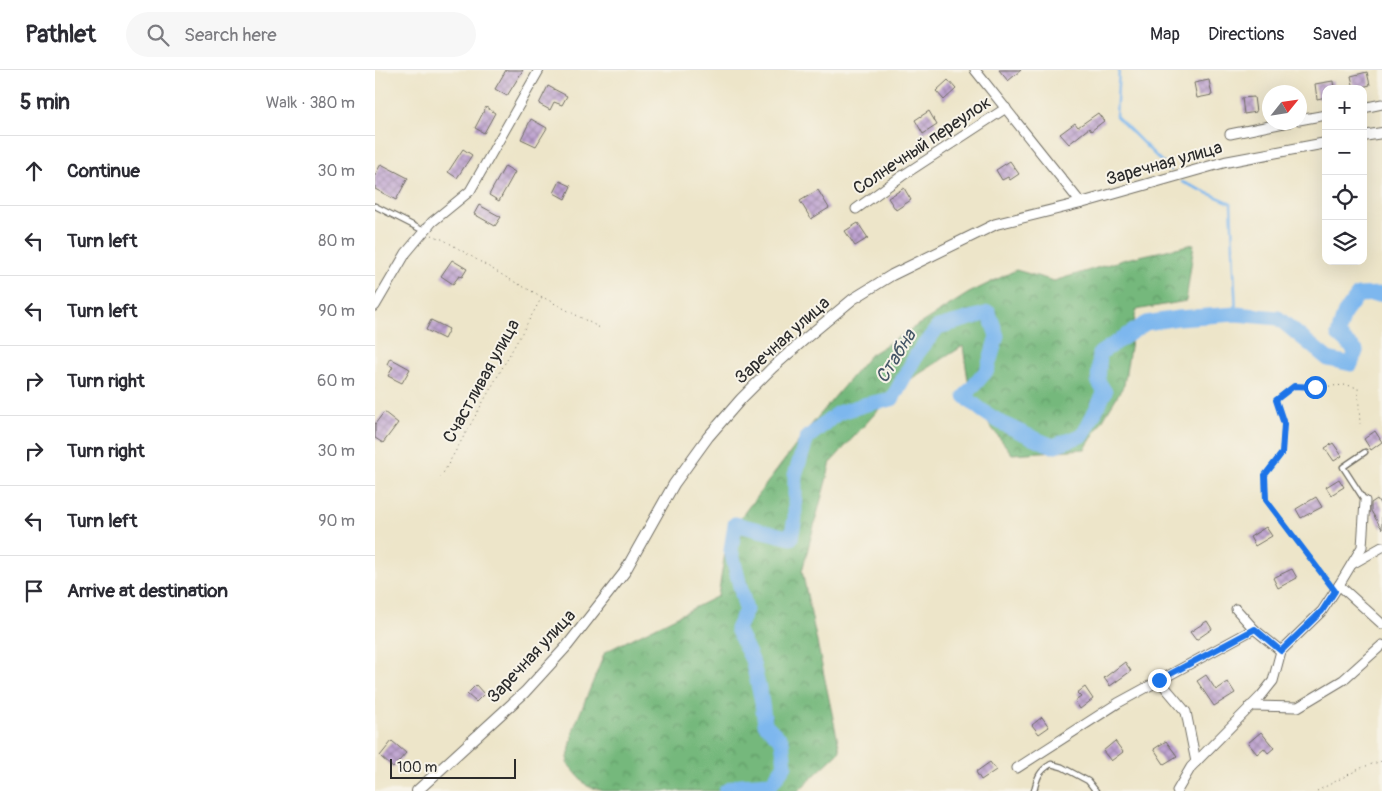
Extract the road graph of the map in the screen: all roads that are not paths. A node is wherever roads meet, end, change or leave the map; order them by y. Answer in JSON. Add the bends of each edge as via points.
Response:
{"nodes":[{"id":1,"x":539,"y":70,"type":"edge"},
{"id":2,"x":975,"y":70,"type":"edge"},
{"id":3,"x":1382,"y":104,"type":"edge"},
{"id":4,"x":1367,"y":107,"type":"edge"},
{"id":5,"x":1006,"y":108,"type":"junction"},
{"id":6,"x":1322,"y":116,"type":"edge"},
{"id":7,"x":1307,"y":119,"type":"edge"},
{"id":8,"x":1262,"y":127,"type":"edge"},
{"id":9,"x":1382,"y":132,"type":"edge"},
{"id":10,"x":1229,"y":134,"type":"dead end"},
{"id":11,"x":1367,"y":135,"type":"edge"},
{"id":12,"x":1322,"y":144,"type":"edge"},
{"id":13,"x":1081,"y":203,"type":"junction"},
{"id":14,"x":375,"y":206,"type":"edge"},
{"id":15,"x":856,"y":209,"type":"dead end"},
{"id":16,"x":424,"y":231,"type":"junction"},
{"id":17,"x":375,"y":306,"type":"edge"},
{"id":18,"x":1365,"y":452,"type":"dead end"},
{"id":19,"x":1365,"y":501,"type":"joint"},
{"id":20,"x":1382,"y":547,"type":"edge"},
{"id":21,"x":1351,"y":564,"type":"junction"},
{"id":22,"x":1337,"y":588,"type":"junction"},
{"id":23,"x":1236,"y":609,"type":"dead end"},
{"id":24,"x":1382,"y":624,"type":"edge"},
{"id":25,"x":1255,"y":629,"type":"junction"},
{"id":26,"x":1382,"y":645,"type":"edge"},
{"id":27,"x":1281,"y":651,"type":"junction"},
{"id":28,"x":1159,"y":680,"type":"junction"},
{"id":29,"x":1251,"y":706,"type":"junction"},
{"id":30,"x":1196,"y":762,"type":"junction"},
{"id":31,"x":1017,"y":768,"type":"dead end"},
{"id":32,"x":417,"y":791,"type":"edge"},
{"id":33,"x":1034,"y":791,"type":"edge"},
{"id":34,"x":1095,"y":791,"type":"edge"},
{"id":35,"x":1177,"y":791,"type":"edge"}],
"edges":[{"from":1,"to":16,"type":"street","via":[[469,191]]},
{"from":2,"to":5,"type":"street"},
{"from":3,"to":4,"type":"street"},
{"from":5,"to":13,"type":"street"},
{"from":5,"to":15,"type":"street","name":"Солнечный переулок"},
{"from":6,"to":7,"type":"street"},
{"from":8,"to":10,"type":"street"},
{"from":9,"to":11,"type":"street"},
{"from":12,"to":13,"type":"street","name":"Заречная улица","via":[[1225,162]]},
{"from":13,"to":32,"type":"street","name":"Заречная улица","via":[[996,224],[892,275],[853,300],[772,368],[708,437],[674,484],[624,573],[567,646],[525,692]]},
{"from":14,"to":16,"type":"lane"},
{"from":16,"to":17,"type":"street"},
{"from":18,"to":19,"type":"lane","via":[[1343,467]]},
{"from":19,"to":21,"type":"street","via":[[1362,547]]},
{"from":20,"to":21,"type":"street"},
{"from":21,"to":22,"type":"street"},
{"from":22,"to":24,"type":"street"},
{"from":22,"to":27,"type":"street","via":[[1322,611]]},
{"from":23,"to":25,"type":"street"},
{"from":25,"to":27,"type":"street"},
{"from":25,"to":28,"type":"street"},
{"from":26,"to":29,"type":"street","via":[[1343,680],[1298,707]]},
{"from":27,"to":29,"type":"street","via":[[1273,681]]},
{"from":28,"to":30,"type":"street","via":[[1185,712]]},
{"from":28,"to":31,"type":"street","via":[[1117,703]]},
{"from":29,"to":30,"type":"street"},
{"from":30,"to":35,"type":"street"},
{"from":33,"to":34,"type":"lane","via":[[1038,775],[1051,764],[1087,781]]}]}
